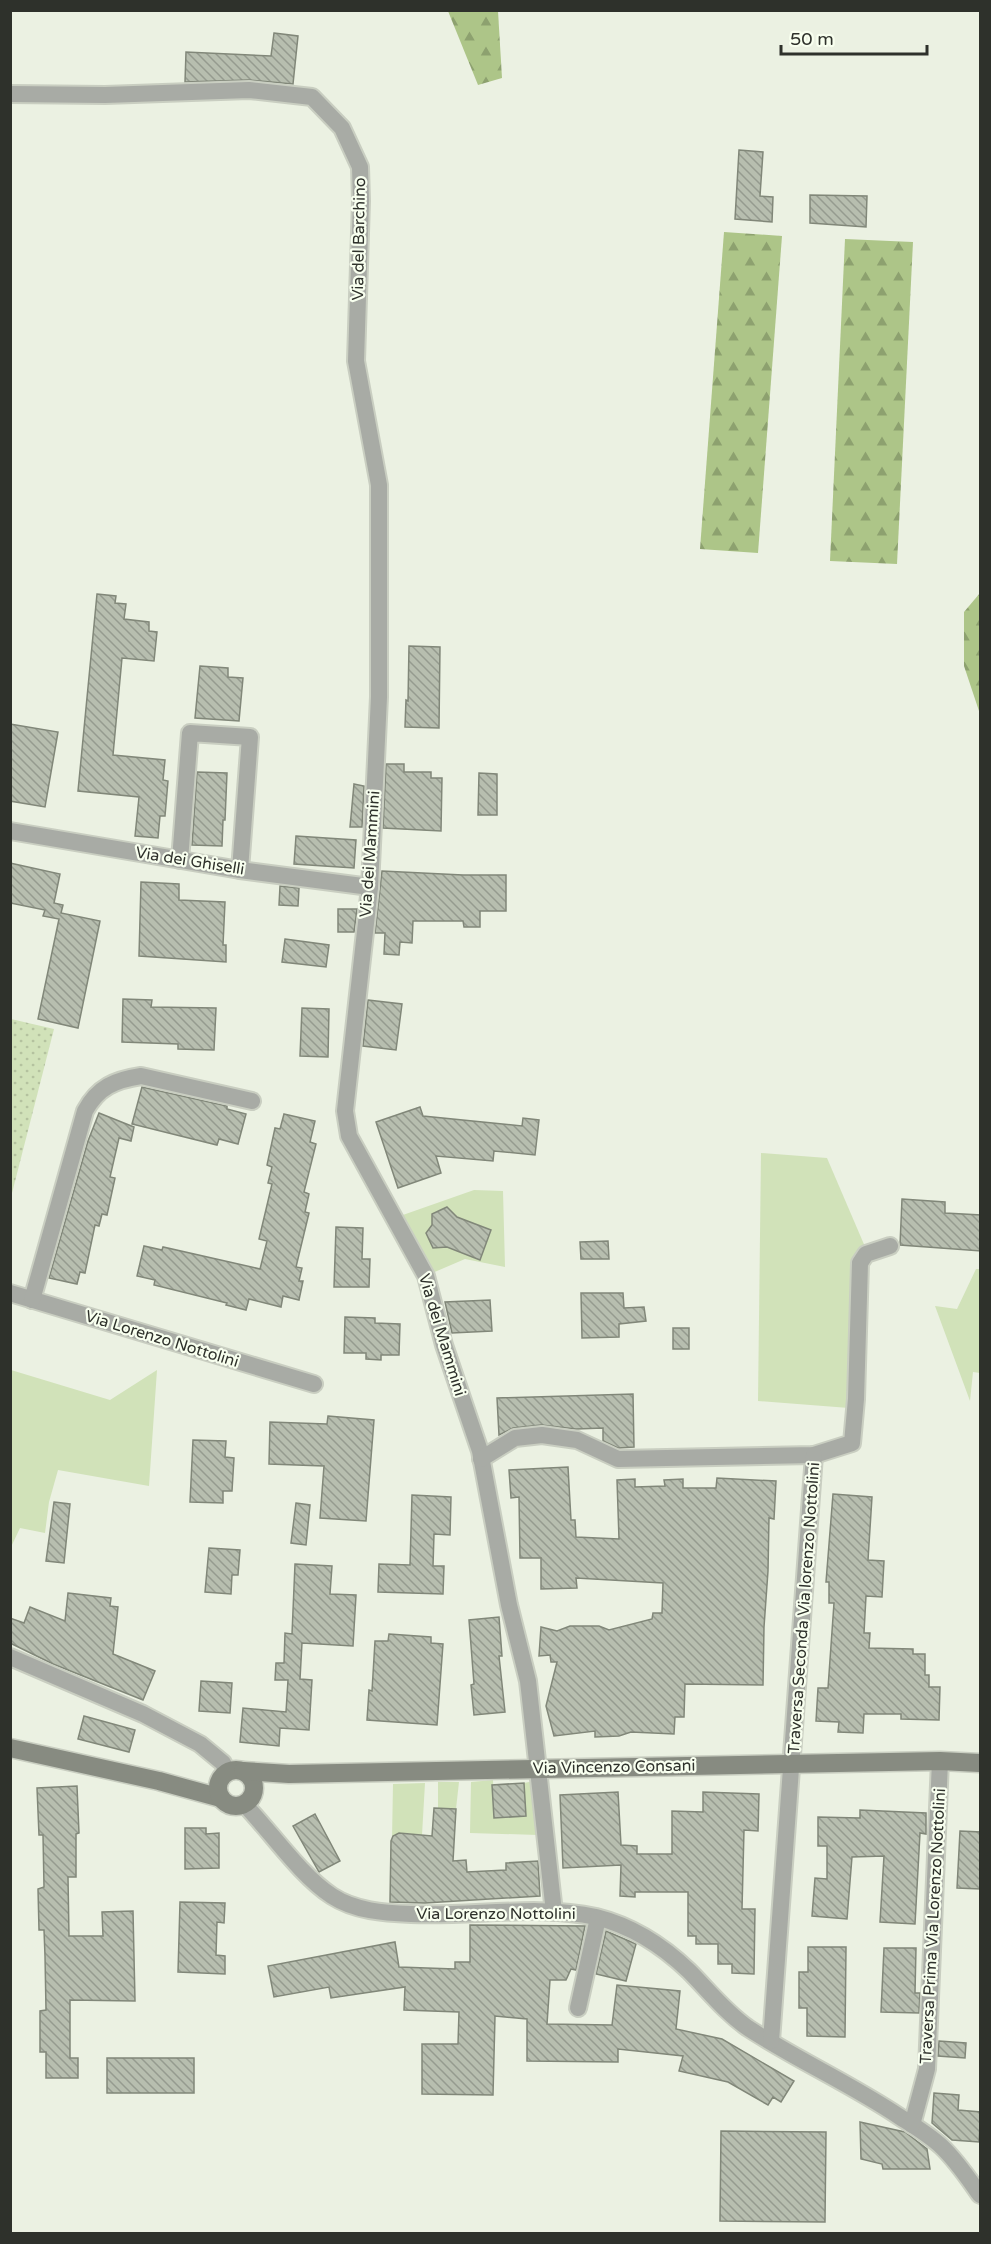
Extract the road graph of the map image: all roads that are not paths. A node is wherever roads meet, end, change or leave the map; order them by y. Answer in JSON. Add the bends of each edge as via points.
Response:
{"nodes":[{"id":1,"x":10,"y":94,"type":"edge"},
{"id":2,"x":379,"y":697,"type":"joint"},
{"id":3,"x":10,"y":831,"type":"edge"},
{"id":4,"x":180,"y":860,"type":"junction"},
{"id":5,"x":240,"y":870,"type":"junction"},
{"id":6,"x":370,"y":887,"type":"junction"},
{"id":7,"x":252,"y":1101,"type":"dead end"},
{"id":8,"x":890,"y":1246,"type":"dead end"},
{"id":9,"x":10,"y":1293,"type":"edge"},
{"id":10,"x":32,"y":1300,"type":"junction"},
{"id":11,"x":314,"y":1384,"type":"dead end"},
{"id":12,"x":814,"y":1455,"type":"junction"},
{"id":13,"x":481,"y":1459,"type":"junction"},
{"id":14,"x":10,"y":1657,"type":"edge"},
{"id":15,"x":10,"y":1748,"type":"edge"},
{"id":16,"x":981,"y":1757,"type":"edge"},
{"id":17,"x":940,"y":1761,"type":"junction"},
{"id":18,"x":981,"y":1763,"type":"edge"},
{"id":19,"x":791,"y":1764,"type":"junction"},
{"id":20,"x":538,"y":1768,"type":"junction"},
{"id":21,"x":289,"y":1774,"type":"junction"},
{"id":22,"x":227,"y":1781,"type":"junction"},
{"id":23,"x":250,"y":1799,"type":"junction"},
{"id":24,"x":554,"y":1912,"type":"junction"},
{"id":25,"x":598,"y":1918,"type":"junction"},
{"id":26,"x":578,"y":2008,"type":"dead end"},
{"id":27,"x":771,"y":2041,"type":"junction"},
{"id":28,"x":912,"y":2125,"type":"junction"},
{"id":29,"x":981,"y":2195,"type":"edge"}],
"edges":[{"from":1,"to":2,"type":"street","name":"Via del Barchino","via":[[105,96],[259,91],[312,97],[342,128],[360,167],[356,361],[379,485]]},
{"from":2,"to":6,"type":"street","name":"Via dei Mammini"},
{"from":3,"to":4,"type":"street","name":"Via dei Ghiselli"},
{"from":4,"to":5,"type":"street","name":"Via dei Ghiselli"},
{"from":4,"to":5,"type":"street","via":[[190,733],[250,737]]},
{"from":5,"to":6,"type":"street","name":"Via dei Ghiselli"},
{"from":6,"to":13,"type":"street","name":"Via dei Mammini","via":[[346,1084],[349,1136],[426,1276]]},
{"from":7,"to":10,"type":"street","via":[[141,1076],[122,1079],[94,1096],[85,1111]]},
{"from":8,"to":12,"type":"street","name":"Traversa Seconda Via lorenzo Nottolini","via":[[866,1254],[860,1263],[852,1443]]},
{"from":9,"to":10,"type":"street","name":"Via Lorenzo Nottolini"},
{"from":10,"to":11,"type":"street","name":"Via Lorenzo Nottolini"},
{"from":12,"to":13,"type":"street","via":[[618,1458],[577,1440],[542,1435],[515,1438]]},
{"from":12,"to":19,"type":"street","name":"Traversa Seconda Via lorenzo Nottolini"},
{"from":13,"to":20,"type":"street","name":"Via dei Mammini","via":[[528,1681]]},
{"from":14,"to":22,"type":"street","via":[[143,1714],[200,1744],[223,1764]]},
{"from":15,"to":22,"type":"street","via":[[182,1786]]},
{"from":16,"to":17,"type":"street","name":"Via Vincenzo Consani"},
{"from":17,"to":18,"type":"street","name":"Via Vincenzo Consani"},
{"from":17,"to":19,"type":"street","name":"Via Vincenzo Consani"},
{"from":17,"to":28,"type":"street","name":"Traversa Prima Via Lorenzo Nottolini","via":[[927,2069]]},
{"from":19,"to":20,"type":"street","name":"Via Vincenzo Consani"},
{"from":19,"to":27,"type":"street","name":"Traversa Seconda Via lorenzo Nottolini"},
{"from":20,"to":21,"type":"street","name":"Via Vincenzo Consani"},
{"from":20,"to":24,"type":"street","name":"Via dei Mammini"},
{"from":21,"to":22,"type":"street","name":"Via Vincenzo Consani"},
{"from":21,"to":23,"type":"street","name":"Via Vincenzo Consani","via":[[270,1782]]},
{"from":22,"to":23,"type":"street","via":[[251,1778]]},
{"from":22,"to":23,"type":"street","via":[[224,1802],[234,1806]]},
{"from":23,"to":24,"type":"street","name":"Via Lorenzo Nottolini","via":[[271,1832],[317,1885],[347,1905],[425,1915]]},
{"from":24,"to":25,"type":"street","name":"Via Lorenzo Nottolini"},
{"from":25,"to":26,"type":"street"},
{"from":25,"to":27,"type":"street","name":"Via Lorenzo Nottolini","via":[[624,1926],[666,1950],[730,2015]]},
{"from":27,"to":28,"type":"street","name":"Via Lorenzo Nottolini"},
{"from":28,"to":29,"type":"street","name":"Via Lorenzo Nottolini","via":[[940,2145]]}]}
